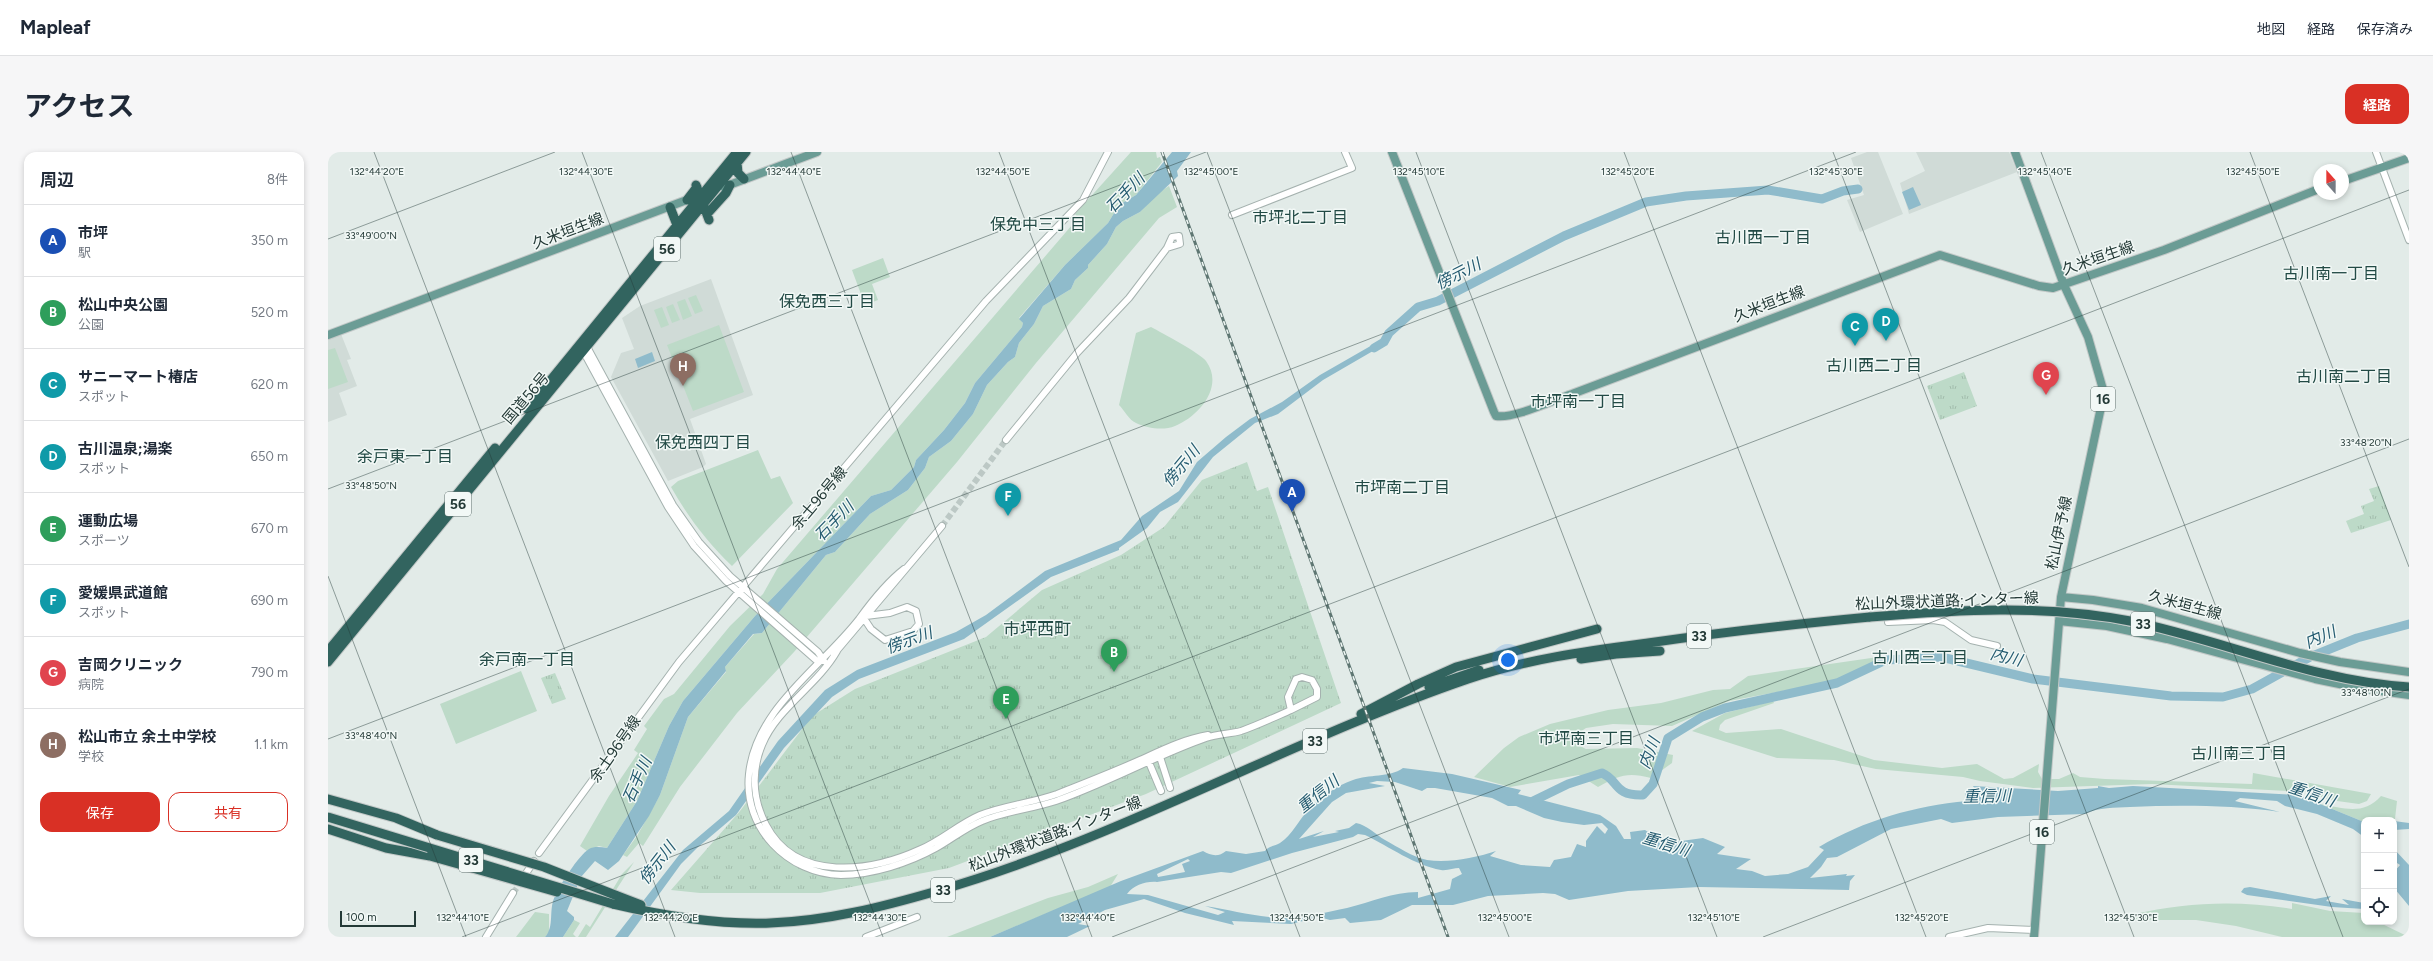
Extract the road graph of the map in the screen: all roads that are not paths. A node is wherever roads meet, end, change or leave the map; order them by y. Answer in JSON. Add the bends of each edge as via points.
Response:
{"nodes":[{"id":1,"x":737,"y":152,"type":"edge"},
{"id":2,"x":746,"y":152,"type":"edge"},
{"id":3,"x":817,"y":152,"type":"edge"},
{"id":4,"x":1108,"y":152,"type":"edge"},
{"id":5,"x":1345,"y":152,"type":"edge"},
{"id":6,"x":1392,"y":152,"type":"edge"},
{"id":7,"x":2015,"y":152,"type":"edge"},
{"id":8,"x":2376,"y":152,"type":"edge"},
{"id":9,"x":2409,"y":158,"type":"edge"},
{"id":10,"x":736,"y":163,"type":"junction"},
{"id":11,"x":2382,"y":167,"type":"junction"},
{"id":12,"x":744,"y":179,"type":"junction"},
{"id":13,"x":2349,"y":179,"type":"edge"},
{"id":14,"x":730,"y":184,"type":"junction"},
{"id":15,"x":698,"y":189,"type":"junction"},
{"id":16,"x":714,"y":190,"type":"junction"},
{"id":17,"x":2313,"y":191,"type":"edge"},
{"id":18,"x":687,"y":200,"type":"joint"},
{"id":19,"x":704,"y":205,"type":"junction"},
{"id":20,"x":670,"y":207,"type":"junction"},
{"id":21,"x":1232,"y":215,"type":"dead end"},
{"id":22,"x":677,"y":225,"type":"junction"},
{"id":23,"x":2409,"y":240,"type":"edge"},
{"id":24,"x":1167,"y":248,"type":"dead end"},
{"id":25,"x":2064,"y":285,"type":"junction"},
{"id":26,"x":328,"y":335,"type":"edge"},
{"id":27,"x":583,"y":346,"type":"junction"},
{"id":28,"x":571,"y":365,"type":"junction"},
{"id":29,"x":592,"y":368,"type":"junction"},
{"id":30,"x":1006,"y":440,"type":"tunnel mouth"},
{"id":31,"x":662,"y":491,"type":"junction"},
{"id":32,"x":942,"y":526,"type":"tunnel mouth"},
{"id":33,"x":904,"y":569,"type":"junction"},
{"id":34,"x":741,"y":589,"type":"junction"},
{"id":35,"x":2061,"y":597,"type":"junction"},
{"id":36,"x":882,"y":599,"type":"junction"},
{"id":37,"x":884,"y":614,"type":"junction"},
{"id":38,"x":863,"y":617,"type":"junction"},
{"id":39,"x":2059,"y":621,"type":"junction"},
{"id":40,"x":1888,"y":622,"type":"dead end"},
{"id":41,"x":856,"y":629,"type":"junction"},
{"id":42,"x":871,"y":629,"type":"junction"},
{"id":43,"x":1597,"y":629,"type":"dead end"},
{"id":44,"x":802,"y":642,"type":"junction"},
{"id":45,"x":1997,"y":646,"type":"dead end"},
{"id":46,"x":830,"y":650,"type":"junction"},
{"id":47,"x":328,"y":651,"type":"edge"},
{"id":48,"x":837,"y":651,"type":"junction"},
{"id":49,"x":1660,"y":651,"type":"dead end"},
{"id":50,"x":809,"y":652,"type":"junction"},
{"id":51,"x":818,"y":652,"type":"junction"},
{"id":52,"x":822,"y":660,"type":"junction"},
{"id":53,"x":328,"y":662,"type":"edge"},
{"id":54,"x":1528,"y":663,"type":"junction"},
{"id":55,"x":823,"y":668,"type":"junction"},
{"id":56,"x":810,"y":671,"type":"junction"},
{"id":57,"x":2409,"y":672,"type":"edge"},
{"id":58,"x":2409,"y":687,"type":"edge"},
{"id":59,"x":2409,"y":695,"type":"edge"},
{"id":60,"x":1401,"y":705,"type":"junction"},
{"id":61,"x":1291,"y":710,"type":"junction"},
{"id":62,"x":1361,"y":714,"type":"junction"},
{"id":63,"x":1223,"y":734,"type":"junction"},
{"id":64,"x":1152,"y":755,"type":"junction"},
{"id":65,"x":1160,"y":757,"type":"junction"},
{"id":66,"x":1148,"y":763,"type":"junction"},
{"id":67,"x":1229,"y":779,"type":"junction"},
{"id":68,"x":1170,"y":788,"type":"dead end"},
{"id":69,"x":1161,"y":792,"type":"dead end"},
{"id":70,"x":328,"y":798,"type":"edge"},
{"id":71,"x":755,"y":808,"type":"junction"},
{"id":72,"x":328,"y":817,"type":"edge"},
{"id":73,"x":328,"y":829,"type":"edge"},
{"id":74,"x":539,"y":853,"type":"dead end"},
{"id":75,"x":534,"y":861,"type":"dead end"},
{"id":76,"x":519,"y":885,"type":"tunnel mouth"},
{"id":77,"x":513,"y":894,"type":"tunnel mouth"},
{"id":78,"x":614,"y":899,"type":"junction"},
{"id":79,"x":917,"y":917,"type":"dead end"},
{"id":80,"x":2034,"y":931,"type":"edge"},
{"id":81,"x":486,"y":937,"type":"edge"},
{"id":82,"x":866,"y":937,"type":"edge"},
{"id":83,"x":1949,"y":937,"type":"edge"}],
"edges":[{"from":1,"to":15,"type":"highway","name":"国道56号","number":"56"},
{"from":2,"to":10,"type":"highway","name":"国道56号","number":"56"},
{"from":3,"to":12,"type":"main road"},
{"from":4,"to":34,"type":"street","name":"余土96号線","via":[[1083,200],[986,301]]},
{"from":5,"to":21,"type":"street","via":[[1352,168]]},
{"from":6,"to":25,"type":"main road","name":"久米垣生線","via":[[1496,416],[1512,415],[1572,394],[1940,255],[2039,286],[2053,288]]},
{"from":7,"to":25,"type":"main road","name":"松山伊予線","number":"16"},
{"from":8,"to":11,"type":"street"},
{"from":9,"to":11,"type":"main road"},
{"from":10,"to":12,"type":"highway","via":[[738,173]]},
{"from":10,"to":16,"type":"highway","name":"国道56号","number":"56"},
{"from":11,"to":13,"type":"main road"},
{"from":11,"to":23,"type":"street"},
{"from":12,"to":14,"type":"main road"},
{"from":14,"to":16,"type":"main road"},
{"from":14,"to":19,"type":"highway","via":[[708,217]]},
{"from":15,"to":16,"type":"main road"},
{"from":15,"to":18,"type":"highway","number":"56"},
{"from":15,"to":19,"type":"highway"},
{"from":15,"to":22,"type":"highway","name":"国道56号","number":"56"},
{"from":16,"to":19,"type":"highway","name":"国道56号","number":"56"},
{"from":17,"to":25,"type":"main road","name":"久米垣生線","via":[[2164,250]]},
{"from":18,"to":20,"type":"main road","name":"久米垣生線"},
{"from":19,"to":27,"type":"highway","name":"国道56号","number":"56"},
{"from":20,"to":22,"type":"highway","number":"56"},
{"from":20,"to":26,"type":"main road","name":"久米垣生線"},
{"from":22,"to":27,"type":"highway","name":"国道56号","number":"56"},
{"from":24,"to":30,"type":"street","via":[[1129,298],[1077,353]]},
{"from":25,"to":35,"type":"main road","name":"松山伊予線","number":"16","via":[[2088,337],[2104,393]]},
{"from":27,"to":28,"type":"highway","name":"国道56号","number":"56"},
{"from":27,"to":29,"type":"street"},
{"from":27,"to":31,"type":"street"},
{"from":27,"to":47,"type":"highway","name":"国道56号","number":"56"},
{"from":28,"to":29,"type":"street","via":[[582,362]]},
{"from":28,"to":53,"type":"highway","name":"国道56号","number":"56"},
{"from":29,"to":31,"type":"street"},
{"from":31,"to":34,"type":"street","via":[[699,542]]},
{"from":31,"to":34,"type":"street","via":[[694,546],[726,581]]},
{"from":32,"to":33,"type":"street"},
{"from":33,"to":36,"type":"street"},
{"from":33,"to":38,"type":"street"},
{"from":34,"to":44,"type":"street"},
{"from":34,"to":74,"type":"street","name":"余土96号線","via":[[666,680]]},
{"from":35,"to":39,"type":"main road","name":"松山伊予線","number":"16"},
{"from":35,"to":57,"type":"main road","name":"久米垣生線","via":[[2142,608],[2300,653]]},
{"from":36,"to":37,"type":"street","via":[[880,609]]},
{"from":36,"to":38,"type":"street"},
{"from":37,"to":38,"type":"street"},
{"from":37,"to":42,"type":"street","via":[[911,608],[918,614],[919,624],[913,630],[888,640],[882,639]]},
{"from":38,"to":41,"type":"street"},
{"from":38,"to":42,"type":"street"},
{"from":38,"to":46,"type":"street"},
{"from":39,"to":59,"type":"main road","via":[[2138,632],[2315,679]]},
{"from":39,"to":80,"type":"main road","name":"松山伊予線","number":"16"},
{"from":40,"to":45,"type":"street","via":[[1946,622],[1971,640]]},
{"from":41,"to":42,"type":"street"},
{"from":41,"to":48,"type":"street"},
{"from":43,"to":62,"type":"highway","via":[[1456,667]]},
{"from":44,"to":50,"type":"street"},
{"from":44,"to":51,"type":"street"},
{"from":46,"to":51,"type":"street"},
{"from":46,"to":52,"type":"street"},
{"from":48,"to":52,"type":"street"},
{"from":48,"to":55,"type":"street"},
{"from":49,"to":60,"type":"highway","via":[[1616,654],[1513,672],[1473,681]]},
{"from":50,"to":52,"type":"street"},
{"from":50,"to":56,"type":"street","via":[[813,661]]},
{"from":51,"to":52,"type":"street"},
{"from":52,"to":55,"type":"street"},
{"from":52,"to":56,"type":"street"},
{"from":54,"to":58,"type":"highway","name":"松山外環状道路;インター線","number":"33","bridge":true,"via":[[1594,650],[1757,627],[1870,617],[2013,610],[2096,615],[2202,639],[2332,676]]},
{"from":54,"to":60,"type":"highway","name":"松山外環状道路;インター線","number":"33","via":[[1472,678]]},
{"from":54,"to":62,"type":"highway","name":"松山外環状道路;インター線","number":"33","via":[[1465,673]]},
{"from":55,"to":71,"type":"street","via":[[768,734],[756,767]]},
{"from":56,"to":71,"type":"street","via":[[762,731],[751,760],[749,778],[748,790]]},
{"from":60,"to":67,"type":"highway","name":"松山外環状道路;インター線","number":"33"},
{"from":61,"to":61,"type":"street","via":[[1288,697],[1294,681],[1299,677],[1312,680],[1318,694],[1316,700]]},
{"from":61,"to":63,"type":"street","via":[[1253,726]]},
{"from":62,"to":67,"type":"highway","name":"松山外環状道路;インター線","number":"33"},
{"from":63,"to":64,"type":"street","via":[[1197,736]]},
{"from":63,"to":65,"type":"street"},
{"from":64,"to":65,"type":"street"},
{"from":64,"to":66,"type":"street"},
{"from":64,"to":71,"type":"street","via":[[1056,794],[979,816],[908,854],[859,867],[823,867],[794,855],[768,830]]},
{"from":65,"to":66,"type":"street"},
{"from":65,"to":68,"type":"street"},
{"from":66,"to":69,"type":"street"},
{"from":66,"to":71,"type":"street","via":[[1058,800],[981,821],[910,860],[843,875],[821,873],[791,860],[770,842]]},
{"from":67,"to":78,"type":"highway","name":"松山外環状道路;インター線","number":"33","via":[[1042,857],[978,880],[872,909],[827,918],[764,924],[705,920],[671,915]]},
{"from":70,"to":78,"type":"highway","bridge":true,"via":[[544,868]]},
{"from":72,"to":78,"type":"highway","name":"松山外環状道路;インター線","number":"33","bridge":true},
{"from":73,"to":78,"type":"highway","bridge":true,"via":[[386,848],[430,856],[542,890]]},
{"from":75,"to":76,"type":"street"},
{"from":77,"to":81,"type":"street"},
{"from":79,"to":82,"type":"street"},
{"from":80,"to":83,"type":"street","via":[[1988,928]]}]}
